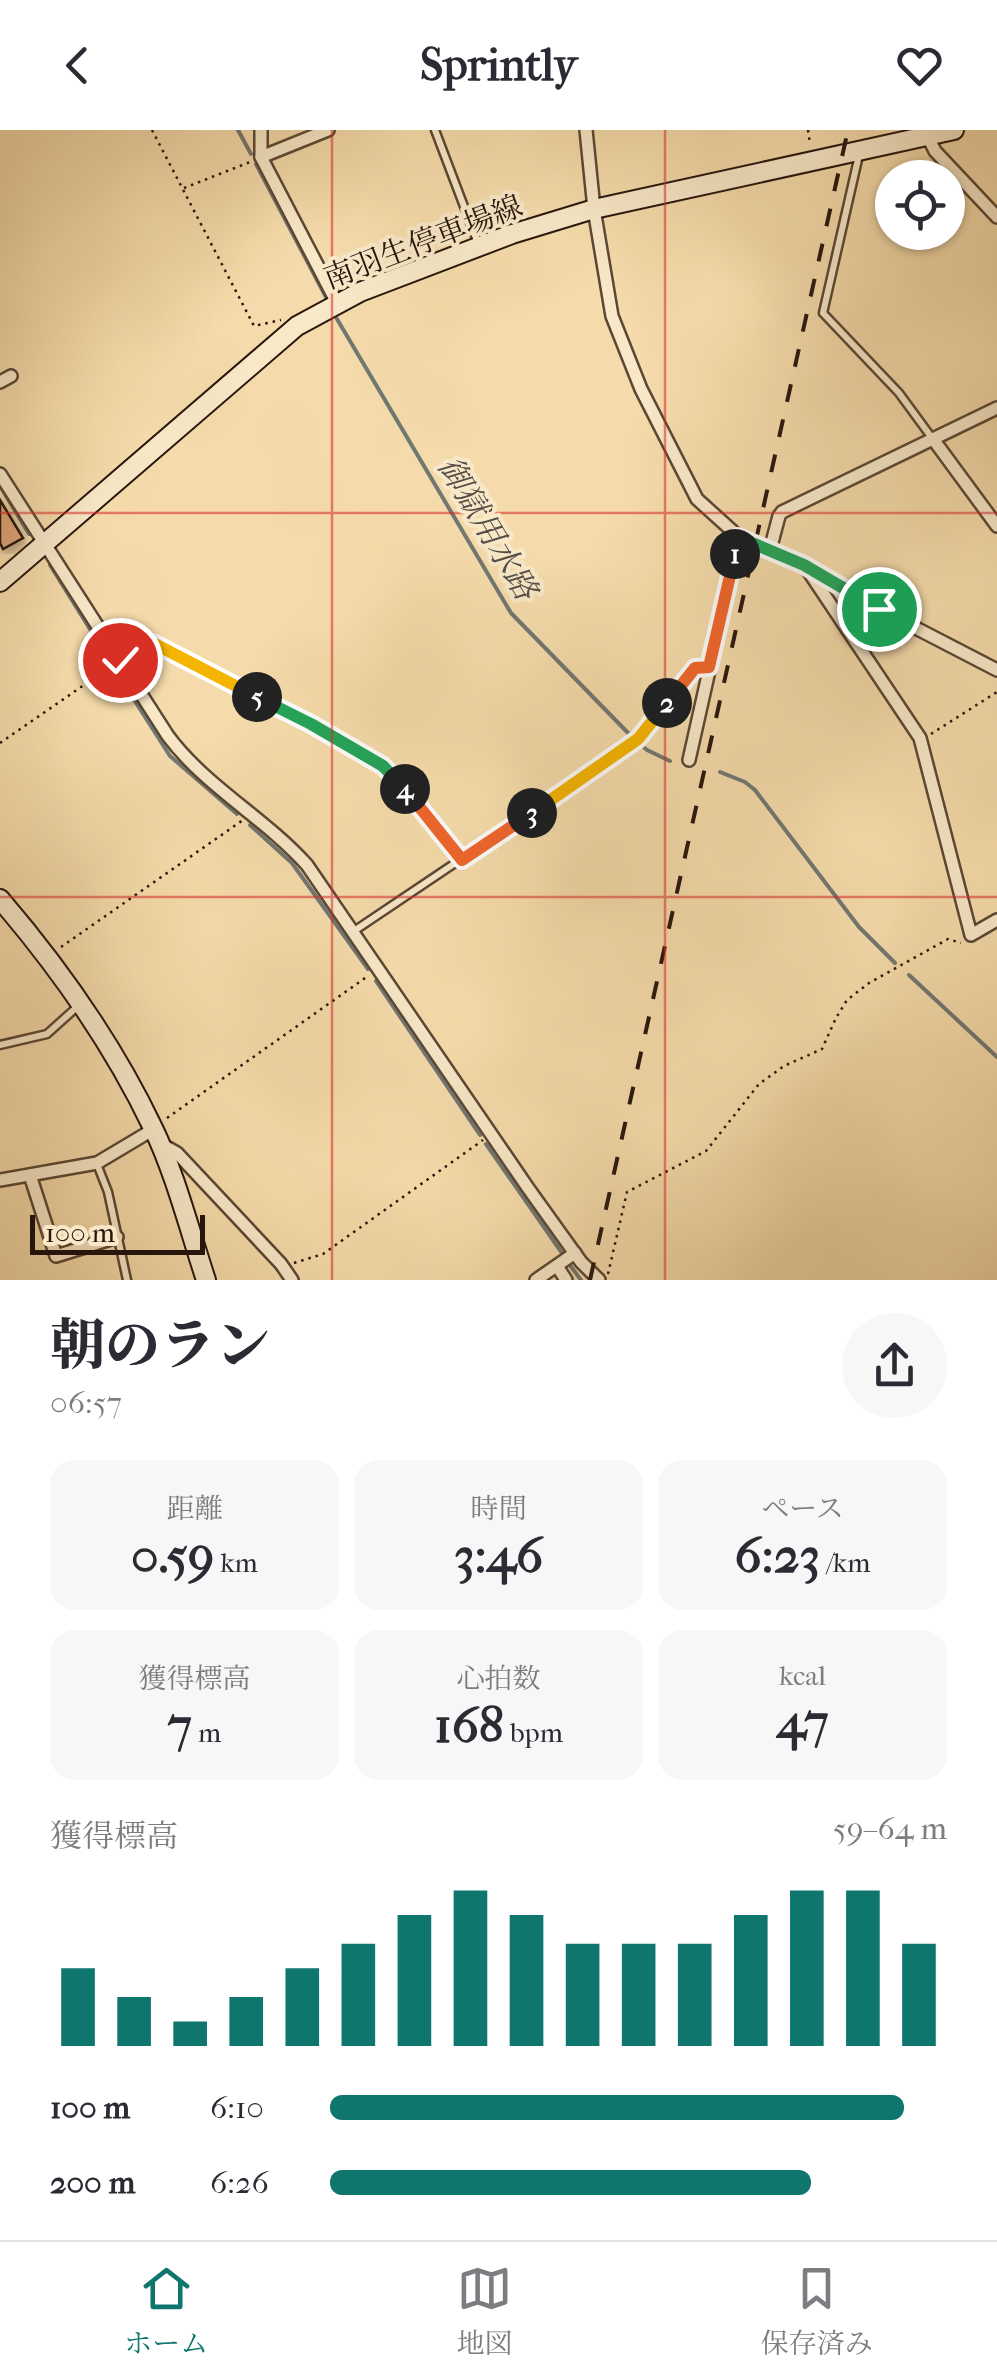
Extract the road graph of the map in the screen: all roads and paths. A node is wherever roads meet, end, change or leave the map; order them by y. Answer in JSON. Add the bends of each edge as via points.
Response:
{"nodes":[{"id":1,"x":152,"y":130,"type":"edge"},
{"id":2,"x":261,"y":130,"type":"edge"},
{"id":3,"x":328,"y":130,"type":"edge"},
{"id":4,"x":436,"y":130,"type":"edge"},
{"id":5,"x":586,"y":130,"type":"edge"},
{"id":6,"x":808,"y":130,"type":"edge"},
{"id":7,"x":954,"y":130,"type":"edge"},
{"id":8,"x":928,"y":136,"type":"junction"},
{"id":9,"x":860,"y":150,"type":"junction"},
{"id":10,"x":261,"y":157,"type":"junction"},
{"id":11,"x":812,"y":161,"type":"junction"},
{"id":12,"x":182,"y":189,"type":"junction"},
{"id":13,"x":594,"y":210,"type":"junction"},
{"id":14,"x":997,"y":217,"type":"edge"},
{"id":15,"x":480,"y":247,"type":"junction"},
{"id":16,"x":337,"y":304,"type":"junction"},
{"id":17,"x":297,"y":326,"type":"junction"},
{"id":18,"x":997,"y":408,"type":"edge"},
{"id":19,"x":933,"y":439,"type":"junction"},
{"id":20,"x":0,"y":474,"type":"edge"},
{"id":21,"x":997,"y":526,"type":"edge"},
{"id":22,"x":738,"y":537,"type":"junction"},
{"id":23,"x":44,"y":544,"type":"junction"},
{"id":24,"x":770,"y":550,"type":"junction"},
{"id":25,"x":804,"y":565,"type":"junction"},
{"id":26,"x":0,"y":582,"type":"edge"},
{"id":27,"x":120,"y":660,"type":"junction"},
{"id":28,"x":709,"y":667,"type":"junction"},
{"id":29,"x":997,"y":670,"type":"edge"},
{"id":30,"x":997,"y":692,"type":"edge"},
{"id":31,"x":920,"y":741,"type":"junction"},
{"id":32,"x":0,"y":744,"type":"edge"},
{"id":33,"x":690,"y":760,"type":"dead end"},
{"id":34,"x":250,"y":813,"type":"junction"},
{"id":35,"x":462,"y":860,"type":"junction"},
{"id":36,"x":0,"y":898,"type":"edge"},
{"id":37,"x":997,"y":920,"type":"edge"},
{"id":38,"x":354,"y":931,"type":"junction"},
{"id":39,"x":971,"y":935,"type":"junction"},
{"id":40,"x":48,"y":958,"type":"junction"},
{"id":41,"x":379,"y":968,"type":"junction"},
{"id":42,"x":82,"y":1002,"type":"junction"},
{"id":43,"x":0,"y":1045,"type":"edge"},
{"id":44,"x":491,"y":1134,"type":"junction"},
{"id":45,"x":157,"y":1137,"type":"junction"},
{"id":46,"x":97,"y":1163,"type":"junction"},
{"id":47,"x":30,"y":1175,"type":"junction"},
{"id":48,"x":0,"y":1180,"type":"edge"},
{"id":49,"x":118,"y":1237,"type":"junction"},
{"id":50,"x":574,"y":1253,"type":"junction"},
{"id":51,"x":557,"y":1266,"type":"junction"},
{"id":52,"x":288,"y":1275,"type":"edge"},
{"id":53,"x":126,"y":1280,"type":"edge"},
{"id":54,"x":206,"y":1280,"type":"edge"},
{"id":55,"x":536,"y":1280,"type":"edge"},
{"id":56,"x":566,"y":1280,"type":"edge"},
{"id":57,"x":603,"y":1280,"type":"edge"}],
"edges":[{"from":1,"to":12,"type":"path"},
{"from":2,"to":10,"type":"street"},
{"from":3,"to":10,"type":"street"},
{"from":4,"to":15,"type":"lane"},
{"from":5,"to":13,"type":"street"},
{"from":6,"to":11,"type":"path"},
{"from":7,"to":8,"type":"main road","name":"南羽生停車場線"},
{"from":8,"to":9,"type":"main road","name":"南羽生停車場線"},
{"from":8,"to":14,"type":"street"},
{"from":9,"to":11,"type":"main road","name":"南羽生停車場線"},
{"from":9,"to":19,"type":"lane","via":[[824,313]]},
{"from":10,"to":12,"type":"path"},
{"from":10,"to":16,"type":"street"},
{"from":11,"to":13,"type":"main road","name":"南羽生停車場線"},
{"from":12,"to":17,"type":"path","via":[[254,326],[285,318]]},
{"from":13,"to":15,"type":"main road","name":"南羽生停車場線"},
{"from":13,"to":22,"type":"street","via":[[612,316],[641,389],[698,498]]},
{"from":15,"to":16,"type":"main road","name":"南羽生停車場線"},
{"from":16,"to":17,"type":"main road","name":"南羽生停車場線"},
{"from":17,"to":23,"type":"main road","name":"南羽生停車場線"},
{"from":18,"to":19,"type":"street"},
{"from":19,"to":21,"type":"street"},
{"from":19,"to":24,"type":"street","via":[[782,512]]},
{"from":20,"to":23,"type":"street"},
{"from":22,"to":24,"type":"street"},
{"from":22,"to":28,"type":"street"},
{"from":23,"to":26,"type":"main road","name":"南羽生停車場線"},
{"from":23,"to":27,"type":"street"},
{"from":24,"to":25,"type":"street"},
{"from":25,"to":29,"type":"street"},
{"from":25,"to":31,"type":"street"},
{"from":27,"to":32,"type":"path"},
{"from":27,"to":34,"type":"street","via":[[188,760]]},
{"from":27,"to":35,"type":"lane","via":[[153,643],[326,732],[383,766]]},
{"from":28,"to":33,"type":"street"},
{"from":28,"to":35,"type":"lane","via":[[695,668],[631,745]]},
{"from":30,"to":31,"type":"path"},
{"from":31,"to":39,"type":"street"},
{"from":34,"to":38,"type":"street","via":[[307,865]]},
{"from":34,"to":40,"type":"path"},
{"from":35,"to":38,"type":"lane"},
{"from":36,"to":40,"type":"main road"},
{"from":37,"to":39,"type":"street"},
{"from":38,"to":41,"type":"street"},
{"from":39,"to":57,"type":"path","via":[[963,944],[948,939],[869,983],[847,1000],[822,1049],[759,1084],[706,1151],[627,1192]]},
{"from":40,"to":42,"type":"main road"},
{"from":41,"to":44,"type":"street"},
{"from":41,"to":45,"type":"path"},
{"from":42,"to":43,"type":"lane","via":[[47,1034]]},
{"from":42,"to":45,"type":"main road"},
{"from":44,"to":50,"type":"street"},
{"from":44,"to":52,"type":"path","via":[[323,1254],[300,1260]]},
{"from":45,"to":46,"type":"street"},
{"from":45,"to":52,"type":"street"},
{"from":45,"to":54,"type":"main road"},
{"from":46,"to":47,"type":"street"},
{"from":46,"to":49,"type":"lane"},
{"from":47,"to":48,"type":"street"},
{"from":47,"to":49,"type":"street","via":[[56,1256]]},
{"from":49,"to":53,"type":"lane"},
{"from":50,"to":51,"type":"street"},
{"from":50,"to":57,"type":"street"},
{"from":51,"to":55,"type":"street"},
{"from":51,"to":56,"type":"street"}]}
